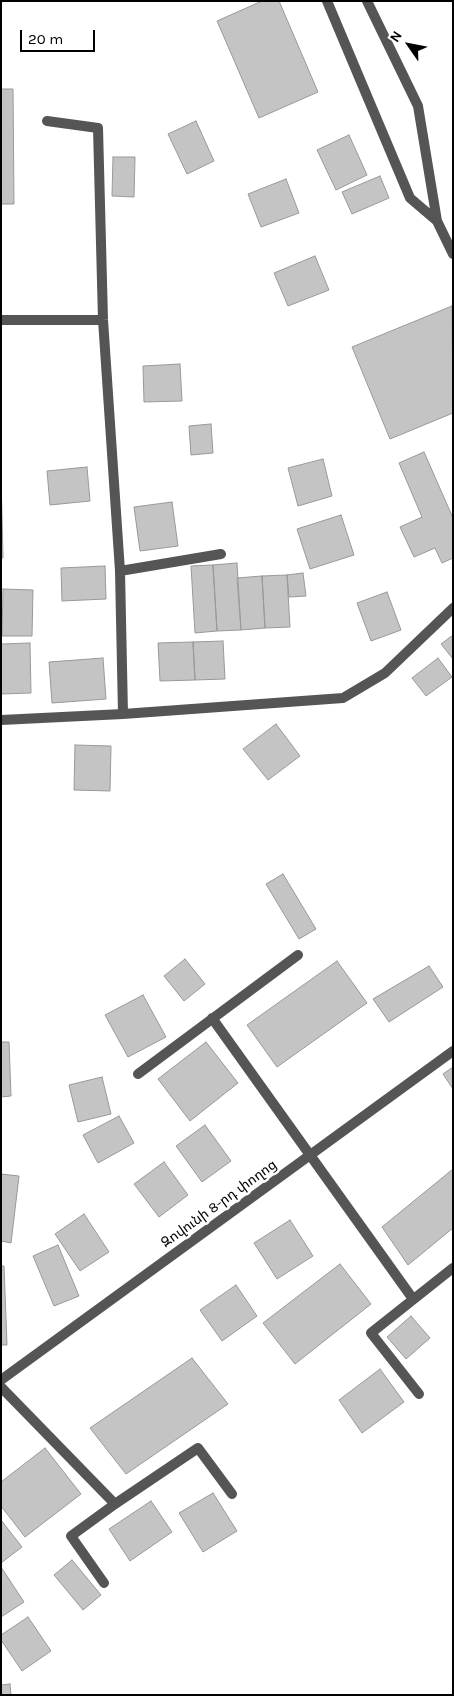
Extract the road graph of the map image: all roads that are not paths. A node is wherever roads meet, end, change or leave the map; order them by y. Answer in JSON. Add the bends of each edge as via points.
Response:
{"nodes":[{"id":1,"x":327,"y":1,"type":"edge"},
{"id":2,"x":367,"y":1,"type":"edge"},
{"id":3,"x":47,"y":121,"type":"dead end"},
{"id":4,"x":437,"y":221,"type":"junction"},
{"id":5,"x":453,"y":254,"type":"edge"},
{"id":6,"x":1,"y":320,"type":"edge"},
{"id":7,"x":103,"y":320,"type":"junction"},
{"id":8,"x":221,"y":554,"type":"dead end"},
{"id":9,"x":120,"y":571,"type":"junction"},
{"id":10,"x":453,"y":608,"type":"edge"},
{"id":11,"x":123,"y":714,"type":"junction"},
{"id":12,"x":1,"y":720,"type":"edge"},
{"id":13,"x":298,"y":955,"type":"dead end"},
{"id":14,"x":212,"y":1018,"type":"junction"},
{"id":15,"x":453,"y":1050,"type":"edge"},
{"id":16,"x":138,"y":1074,"type":"dead end"},
{"id":17,"x":310,"y":1154,"type":"junction"},
{"id":18,"x":453,"y":1268,"type":"edge"},
{"id":19,"x":413,"y":1299,"type":"junction"},
{"id":20,"x":1,"y":1380,"type":"edge"},
{"id":21,"x":1,"y":1387,"type":"edge"},
{"id":22,"x":419,"y":1394,"type":"dead end"},
{"id":23,"x":232,"y":1494,"type":"dead end"},
{"id":24,"x":115,"y":1504,"type":"junction"},
{"id":25,"x":104,"y":1583,"type":"dead end"}],
"edges":[{"from":1,"to":4,"type":"street","via":[[410,198]]},
{"from":2,"to":4,"type":"street","via":[[418,106]]},
{"from":3,"to":7,"type":"street","via":[[98,128]]},
{"from":4,"to":5,"type":"street"},
{"from":6,"to":7,"type":"street"},
{"from":7,"to":9,"type":"street"},
{"from":8,"to":9,"type":"street"},
{"from":9,"to":11,"type":"street"},
{"from":10,"to":11,"type":"street","via":[[385,673],[343,698]]},
{"from":11,"to":12,"type":"street"},
{"from":13,"to":14,"type":"street"},
{"from":14,"to":16,"type":"street"},
{"from":14,"to":17,"type":"street"},
{"from":15,"to":17,"type":"street","name":"Զովունի 8-րդ փողոց"},
{"from":17,"to":19,"type":"street"},
{"from":17,"to":20,"type":"street","name":"Զովունի 8-րդ փողոց"},
{"from":18,"to":19,"type":"street"},
{"from":19,"to":22,"type":"street","via":[[371,1333]]},
{"from":21,"to":24,"type":"street"},
{"from":23,"to":24,"type":"street","via":[[198,1448]]},
{"from":24,"to":25,"type":"street","via":[[71,1536]]}]}
